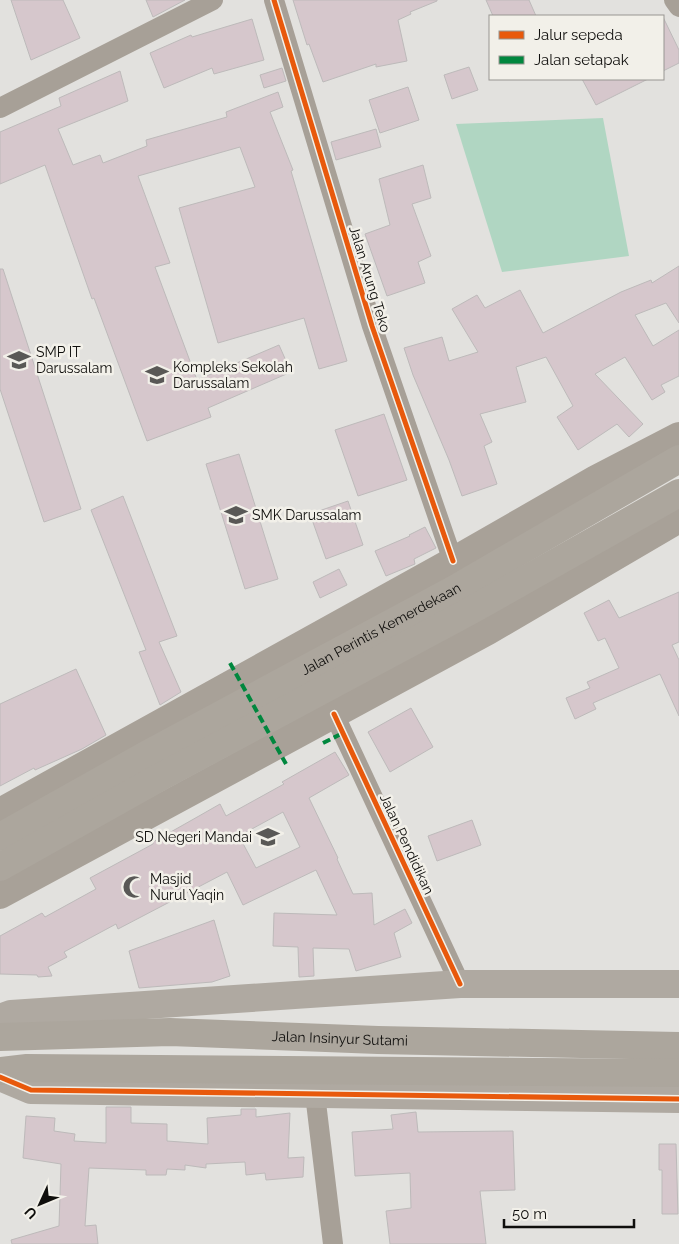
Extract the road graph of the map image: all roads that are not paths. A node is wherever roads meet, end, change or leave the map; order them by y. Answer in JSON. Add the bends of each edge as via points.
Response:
{"nodes":[{"id":1,"x":213,"y":0,"type":"edge"},
{"id":2,"x":274,"y":0,"type":"edge"},
{"id":3,"x":674,"y":0,"type":"edge"},
{"id":4,"x":679,"y":7,"type":"edge"},
{"id":5,"x":0,"y":108,"type":"edge"},
{"id":6,"x":679,"y":436,"type":"edge"},
{"id":7,"x":679,"y":458,"type":"edge"},
{"id":8,"x":679,"y":493,"type":"edge"},
{"id":9,"x":679,"y":519,"type":"edge"},
{"id":10,"x":453,"y":561,"type":"junction"},
{"id":11,"x":334,"y":714,"type":"junction"},
{"id":12,"x":0,"y":812,"type":"edge"},
{"id":13,"x":0,"y":837,"type":"edge"},
{"id":14,"x":0,"y":867,"type":"edge"},
{"id":15,"x":0,"y":895,"type":"edge"},
{"id":16,"x":460,"y":984,"type":"junction"},
{"id":17,"x":679,"y":984,"type":"edge"},
{"id":18,"x":0,"y":1018,"type":"edge"},
{"id":19,"x":0,"y":1037,"type":"edge"},
{"id":20,"x":679,"y":1046,"type":"edge"},
{"id":21,"x":0,"y":1071,"type":"edge"},
{"id":22,"x":679,"y":1073,"type":"edge"},
{"id":23,"x":0,"y":1077,"type":"edge"},
{"id":24,"x":315,"y":1094,"type":"junction"},
{"id":25,"x":679,"y":1098,"type":"edge"},
{"id":26,"x":333,"y":1244,"type":"edge"}],
"edges":[{"from":1,"to":5,"type":"street"},
{"from":2,"to":10,"type":"street","name":"Jalan Arung Teko","via":[[372,326]]},
{"from":3,"to":4,"type":"street"},
{"from":6,"to":10,"type":"main road","name":"Jalan Perintis Kemerdekaan"},
{"from":7,"to":13,"type":"highway","name":"Jalan Perintis Kemerdekaan","via":[[453,590]]},
{"from":8,"to":14,"type":"highway","name":"Jalan Perintis Kemerdekaan"},
{"from":9,"to":11,"type":"main road","via":[[488,631]]},
{"from":10,"to":12,"type":"main road","name":"Jalan Perintis Kemerdekaan"},
{"from":11,"to":15,"type":"main road"},
{"from":11,"to":16,"type":"street","name":"Jalan Pendidikan"},
{"from":16,"to":17,"type":"street"},
{"from":16,"to":18,"type":"street","via":[[11,1014]]},
{"from":19,"to":20,"type":"highway","name":"Jalan Insinyur Sutami","via":[[170,1032]]},
{"from":21,"to":22,"type":"highway","via":[[27,1068]]},
{"from":23,"to":24,"type":"street","via":[[31,1090]]},
{"from":24,"to":25,"type":"street"},
{"from":24,"to":26,"type":"street"}]}
